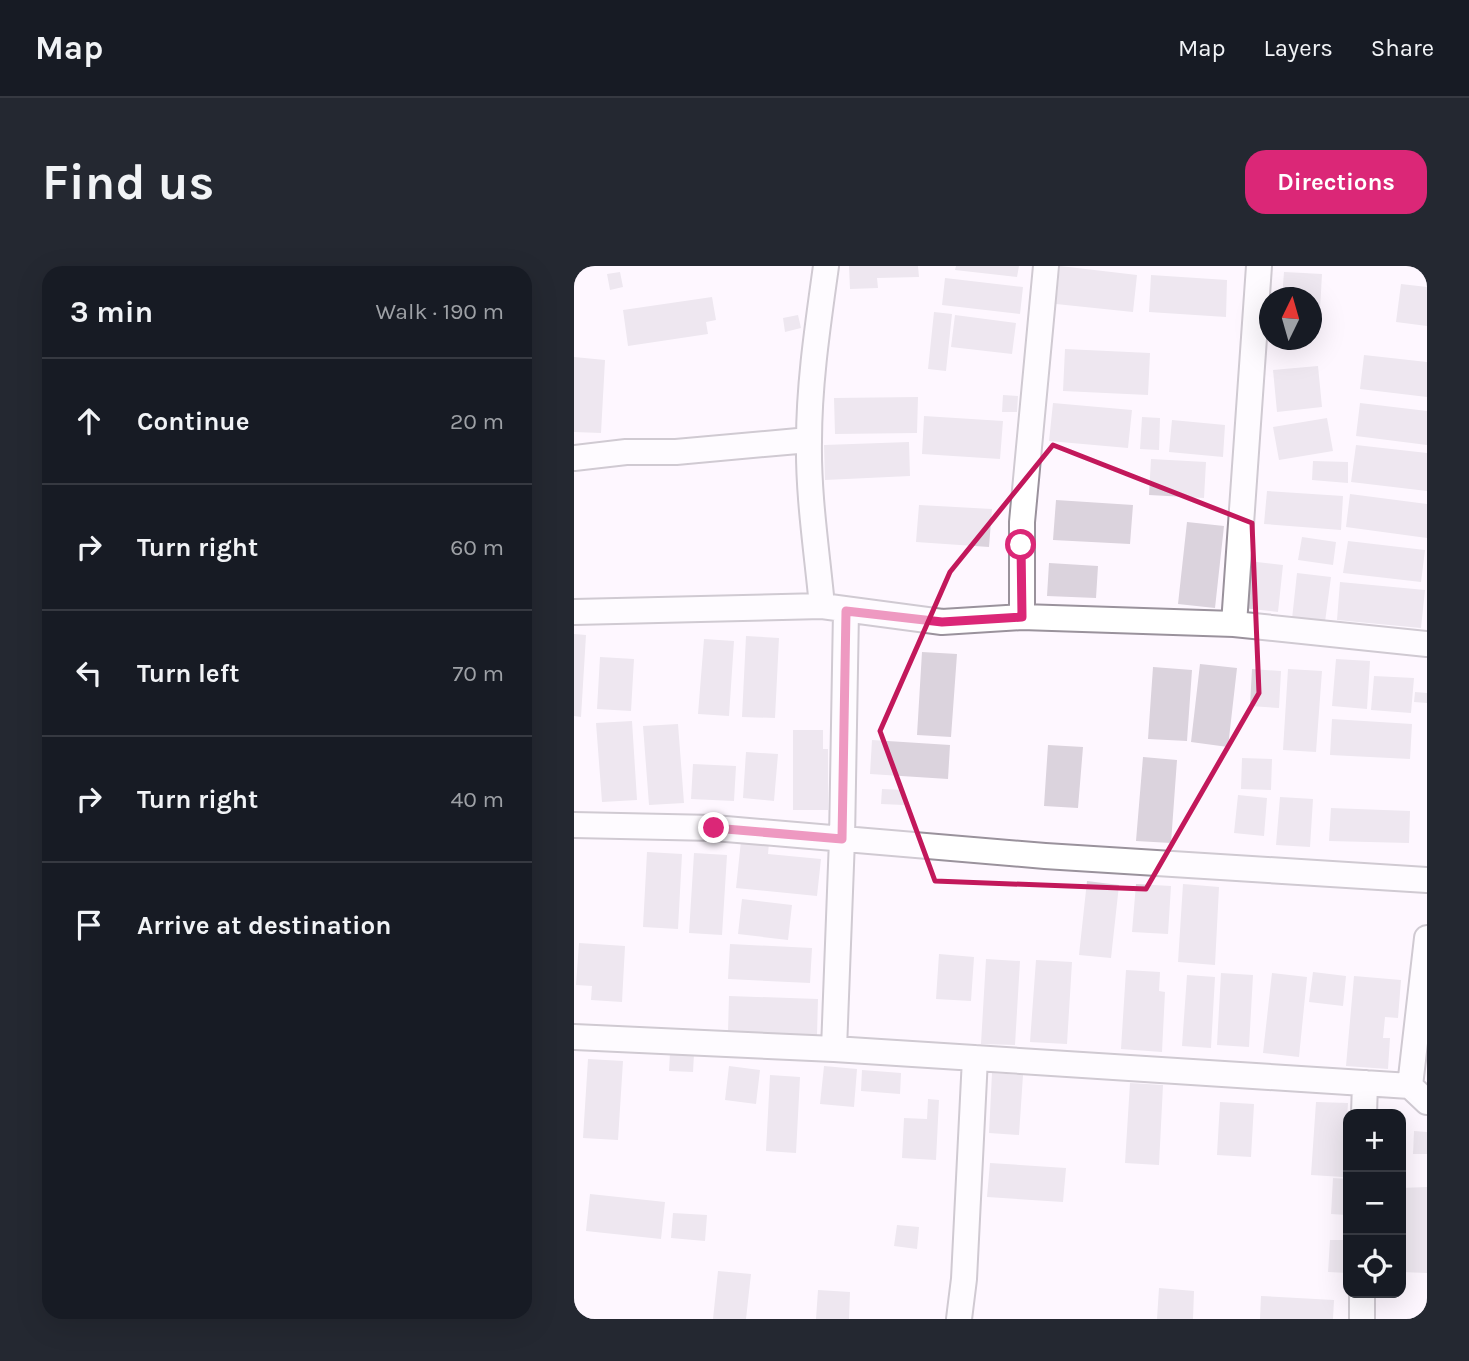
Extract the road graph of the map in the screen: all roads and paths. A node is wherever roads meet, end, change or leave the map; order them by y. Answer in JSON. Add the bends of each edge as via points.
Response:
{"nodes":[{"id":1,"x":826,"y":266,"type":"edge"},
{"id":2,"x":1046,"y":266,"type":"edge"},
{"id":3,"x":1259,"y":266,"type":"edge"},
{"id":4,"x":808,"y":440,"type":"junction"},
{"id":5,"x":574,"y":458,"type":"edge"},
{"id":6,"x":834,"y":609,"type":"junction"},
{"id":7,"x":574,"y":612,"type":"edge"},
{"id":8,"x":1022,"y":617,"type":"junction"},
{"id":9,"x":1234,"y":624,"type":"junction"},
{"id":10,"x":1427,"y":643,"type":"edge"},
{"id":11,"x":574,"y":825,"type":"edge"},
{"id":12,"x":842,"y":839,"type":"junction"},
{"id":13,"x":1427,"y":880,"type":"edge"},
{"id":14,"x":1427,"y":938,"type":"edge"},
{"id":15,"x":574,"y":1037,"type":"edge"},
{"id":16,"x":834,"y":1049,"type":"junction"},
{"id":17,"x":975,"y":1058,"type":"junction"},
{"id":18,"x":1365,"y":1083,"type":"junction"},
{"id":19,"x":1419,"y":1094,"type":"edge"},
{"id":20,"x":1364,"y":1109,"type":"edge"},
{"id":21,"x":1362,"y":1298,"type":"edge"},
{"id":22,"x":959,"y":1319,"type":"edge"},
{"id":23,"x":1362,"y":1319,"type":"edge"}],
"edges":[{"from":1,"to":4,"type":"street"},
{"from":2,"to":8,"type":"street","via":[[1022,522]]},
{"from":3,"to":9,"type":"street"},
{"from":4,"to":5,"type":"street"},
{"from":4,"to":6,"type":"street","via":[[810,489]]},
{"from":6,"to":7,"type":"street"},
{"from":6,"to":8,"type":"street","via":[[942,622]]},
{"from":6,"to":12,"type":"street"},
{"from":8,"to":9,"type":"street"},
{"from":9,"to":10,"type":"street"},
{"from":11,"to":12,"type":"street","via":[[714,828]]},
{"from":12,"to":13,"type":"street"},
{"from":12,"to":16,"type":"street"},
{"from":14,"to":19,"type":"street"},
{"from":15,"to":16,"type":"street"},
{"from":16,"to":17,"type":"street"},
{"from":17,"to":18,"type":"street"},
{"from":17,"to":22,"type":"street"},
{"from":18,"to":19,"type":"street"},
{"from":18,"to":20,"type":"street"},
{"from":21,"to":23,"type":"street"}]}
